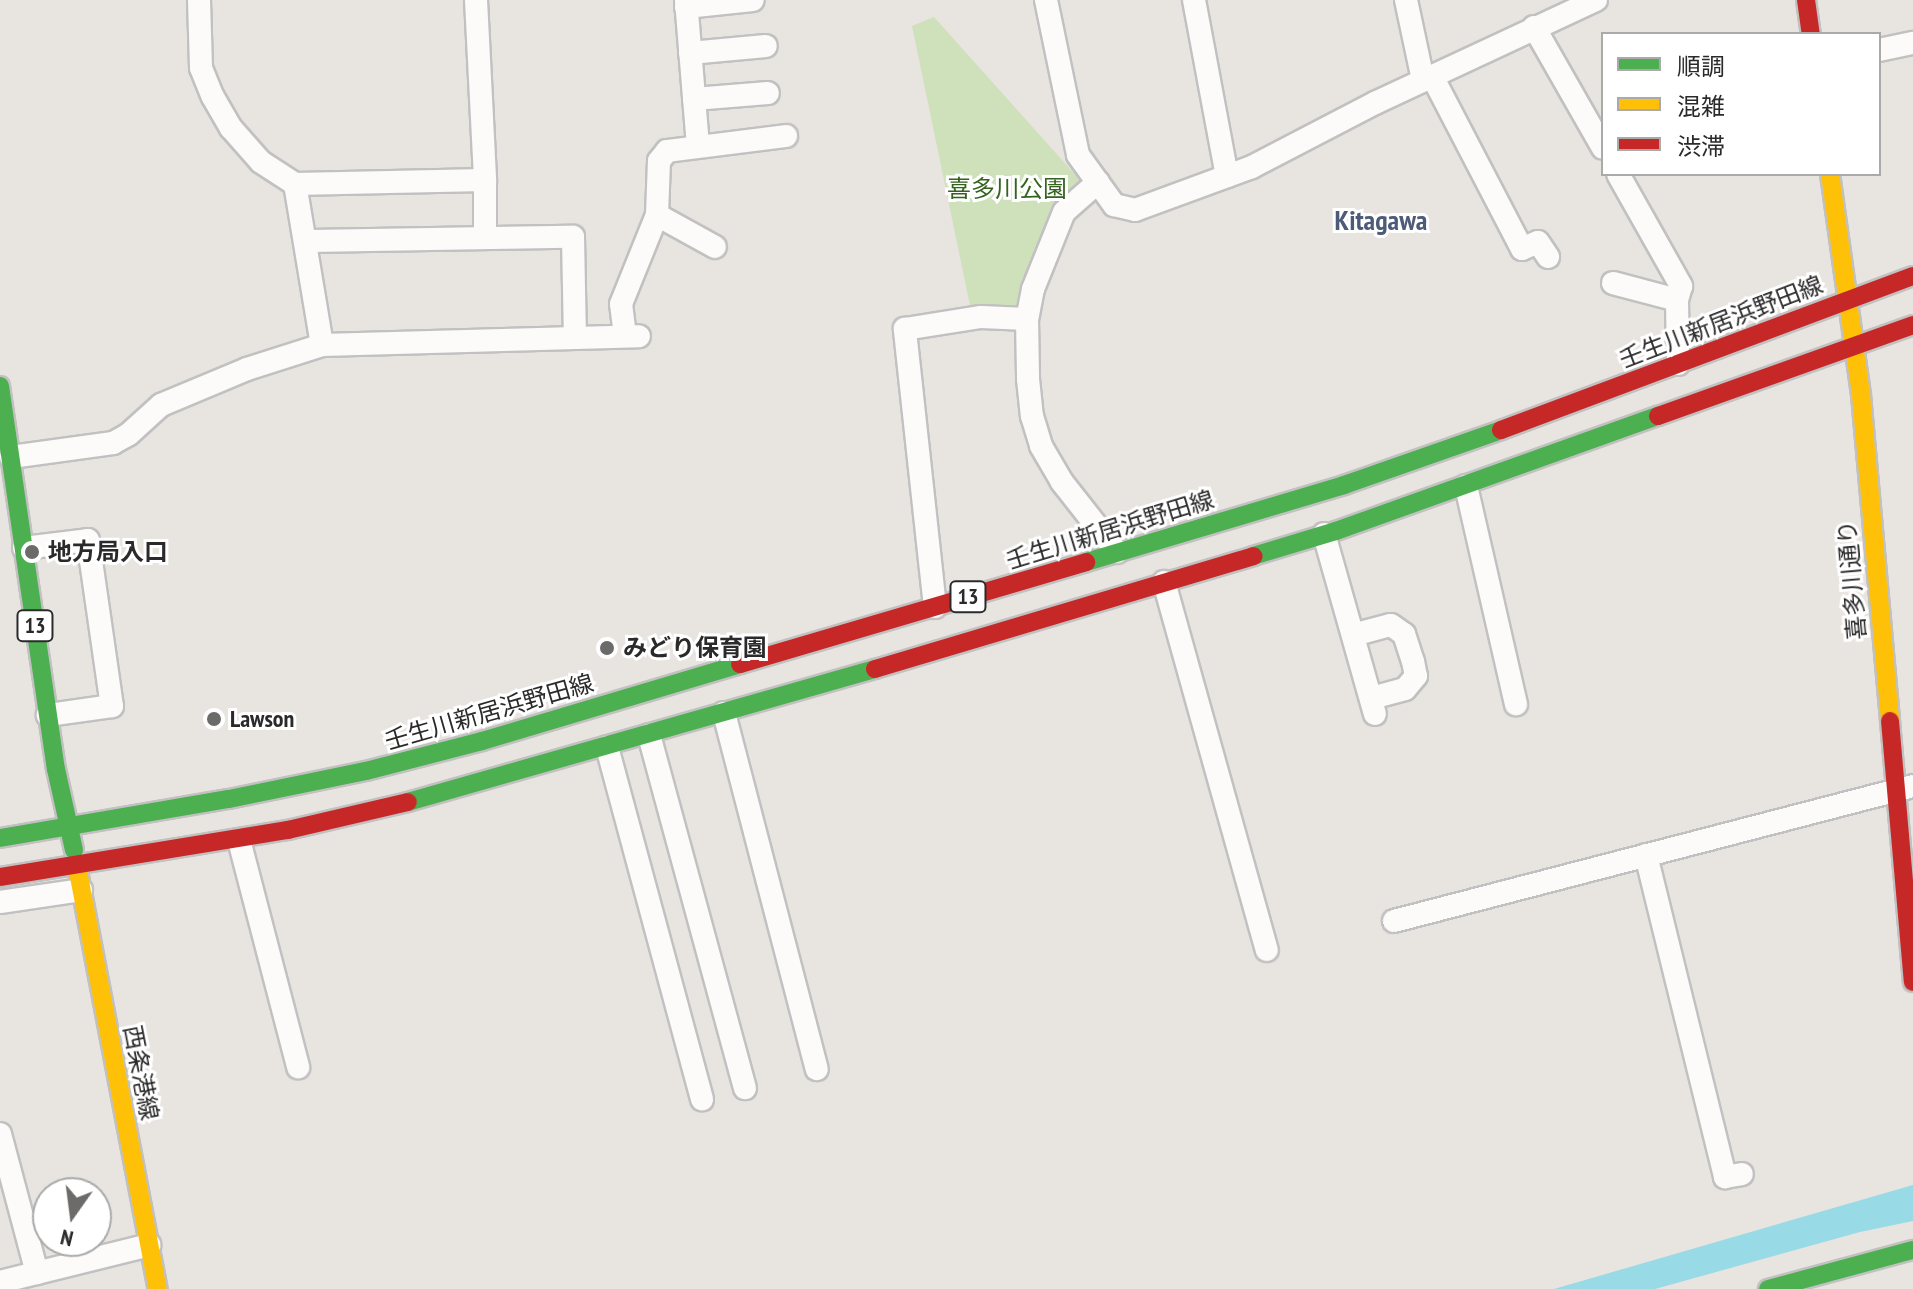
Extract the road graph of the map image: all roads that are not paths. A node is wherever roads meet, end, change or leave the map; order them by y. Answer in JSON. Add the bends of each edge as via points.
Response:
{"nodes":[{"id":1,"x":199,"y":0,"type":"edge"},
{"id":2,"x":476,"y":0,"type":"edge"},
{"id":3,"x":753,"y":0,"type":"edge"},
{"id":4,"x":1046,"y":0,"type":"edge"},
{"id":5,"x":1194,"y":0,"type":"edge"},
{"id":6,"x":1406,"y":0,"type":"edge"},
{"id":7,"x":1596,"y":0,"type":"edge"},
{"id":8,"x":1806,"y":0,"type":"edge"},
{"id":9,"x":686,"y":4,"type":"edge"},
{"id":10,"x":1534,"y":27,"type":"junction"},
{"id":11,"x":1811,"y":32,"type":"edge"},
{"id":12,"x":1913,"y":43,"type":"edge"},
{"id":13,"x":766,"y":46,"type":"dead end"},
{"id":14,"x":1881,"y":50,"type":"edge"},
{"id":15,"x":690,"y":53,"type":"junction"},
{"id":16,"x":1428,"y":78,"type":"junction"},
{"id":17,"x":768,"y":93,"type":"dead end"},
{"id":18,"x":694,"y":99,"type":"junction"},
{"id":19,"x":786,"y":136,"type":"dead end"},
{"id":20,"x":1601,"y":144,"type":"edge"},
{"id":21,"x":698,"y":146,"type":"junction"},
{"id":22,"x":1227,"y":176,"type":"junction"},
{"id":23,"x":1619,"y":176,"type":"edge"},
{"id":24,"x":1830,"y":176,"type":"edge"},
{"id":25,"x":485,"y":180,"type":"junction"},
{"id":26,"x":1098,"y":182,"type":"junction"},
{"id":27,"x":295,"y":184,"type":"junction"},
{"id":28,"x":657,"y":215,"type":"junction"},
{"id":29,"x":485,"y":238,"type":"junction"},
{"id":30,"x":305,"y":241,"type":"junction"},
{"id":31,"x":715,"y":247,"type":"dead end"},
{"id":32,"x":1548,"y":257,"type":"dead end"},
{"id":33,"x":1913,"y":276,"type":"edge"},
{"id":34,"x":1613,"y":283,"type":"dead end"},
{"id":35,"x":1847,"y":299,"type":"junction"},
{"id":36,"x":1677,"y":300,"type":"junction"},
{"id":37,"x":1027,"y":319,"type":"junction"},
{"id":38,"x":1913,"y":325,"type":"edge"},
{"id":39,"x":575,"y":338,"type":"junction"},
{"id":40,"x":322,"y":345,"type":"junction"},
{"id":41,"x":1853,"y":348,"type":"junction"},
{"id":42,"x":1678,"y":364,"type":"junction"},
{"id":43,"x":0,"y":386,"type":"edge"},
{"id":44,"x":8,"y":468,"type":"edge"},
{"id":45,"x":1466,"y":486,"type":"junction"},
{"id":46,"x":1324,"y":534,"type":"junction"},
{"id":47,"x":24,"y":548,"type":"junction"},
{"id":48,"x":1117,"y":552,"type":"junction"},
{"id":49,"x":1164,"y":582,"type":"junction"},
{"id":50,"x":935,"y":607,"type":"junction"},
{"id":51,"x":1353,"y":635,"type":"junction"},
{"id":52,"x":1516,"y":704,"type":"dead end"},
{"id":53,"x":724,"y":713,"type":"junction"},
{"id":54,"x":48,"y":715,"type":"junction"},
{"id":55,"x":649,"y":735,"type":"junction"},
{"id":56,"x":607,"y":747,"type":"junction"},
{"id":57,"x":1904,"y":788,"type":"edge"},
{"id":58,"x":70,"y":826,"type":"junction"},
{"id":59,"x":0,"y":838,"type":"edge"},
{"id":60,"x":239,"y":840,"type":"junction"},
{"id":61,"x":1646,"y":855,"type":"junction"},
{"id":62,"x":77,"y":866,"type":"junction"},
{"id":63,"x":0,"y":877,"type":"edge"},
{"id":64,"x":81,"y":890,"type":"junction"},
{"id":65,"x":0,"y":902,"type":"edge"},
{"id":66,"x":1394,"y":921,"type":"dead end"},
{"id":67,"x":1267,"y":950,"type":"dead end"},
{"id":68,"x":1913,"y":982,"type":"edge"},
{"id":69,"x":298,"y":1067,"type":"dead end"},
{"id":70,"x":817,"y":1069,"type":"dead end"},
{"id":71,"x":745,"y":1088,"type":"dead end"},
{"id":72,"x":702,"y":1099,"type":"dead end"},
{"id":73,"x":0,"y":1134,"type":"edge"},
{"id":74,"x":1742,"y":1174,"type":"dead end"},
{"id":75,"x":150,"y":1245,"type":"junction"},
{"id":76,"x":1913,"y":1250,"type":"edge"},
{"id":77,"x":37,"y":1273,"type":"junction"},
{"id":78,"x":0,"y":1282,"type":"edge"},
{"id":79,"x":158,"y":1289,"type":"edge"},
{"id":80,"x":1768,"y":1289,"type":"edge"}],
"edges":[{"from":1,"to":27,"type":"street","via":[[201,68],[213,97],[261,162]]},
{"from":2,"to":25,"type":"street"},
{"from":3,"to":9,"type":"street"},
{"from":4,"to":26,"type":"street","via":[[1078,155]]},
{"from":5,"to":22,"type":"street"},
{"from":6,"to":16,"type":"street"},
{"from":7,"to":10,"type":"street"},
{"from":8,"to":11,"type":"main road"},
{"from":9,"to":15,"type":"street"},
{"from":10,"to":16,"type":"street"},
{"from":10,"to":20,"type":"street"},
{"from":12,"to":14,"type":"street"},
{"from":13,"to":15,"type":"street"},
{"from":15,"to":18,"type":"street"},
{"from":16,"to":22,"type":"street"},
{"from":16,"to":32,"type":"street","via":[[1522,249],[1538,242]]},
{"from":17,"to":18,"type":"street"},
{"from":18,"to":21,"type":"street"},
{"from":19,"to":21,"type":"street"},
{"from":21,"to":28,"type":"street","via":[[667,151],[659,161]]},
{"from":22,"to":26,"type":"street","via":[[1135,210],[1114,205]]},
{"from":23,"to":36,"type":"street","via":[[1681,286]]},
{"from":24,"to":35,"type":"main road","name":"喜多川通り"},
{"from":25,"to":27,"type":"street"},
{"from":25,"to":29,"type":"street"},
{"from":26,"to":37,"type":"street","via":[[1064,212],[1033,289]]},
{"from":27,"to":30,"type":"street"},
{"from":28,"to":31,"type":"street"},
{"from":28,"to":39,"type":"street","via":[[621,304],[632,336]]},
{"from":29,"to":30,"type":"street"},
{"from":29,"to":39,"type":"street","via":[[573,237]]},
{"from":30,"to":40,"type":"street"},
{"from":33,"to":35,"type":"main road","name":"壬生川新居浜野田線","number":"13"},
{"from":34,"to":36,"type":"street"},
{"from":35,"to":41,"type":"main road","name":"喜多川通り"},
{"from":35,"to":42,"type":"main road","name":"壬生川新居浜野田線","number":"13"},
{"from":36,"to":42,"type":"street"},
{"from":37,"to":48,"type":"street","via":[[1031,404],[1041,446]]},
{"from":37,"to":50,"type":"street","via":[[981,317],[905,329]]},
{"from":38,"to":41,"type":"main road","number":"13"},
{"from":39,"to":40,"type":"street"},
{"from":40,"to":44,"type":"street","via":[[161,405],[113,443]]},
{"from":41,"to":45,"type":"main road","number":"13"},
{"from":41,"to":57,"type":"main road","name":"喜多川通り"},
{"from":42,"to":48,"type":"main road","name":"壬生川新居浜野田線","number":"13","via":[[1468,443]]},
{"from":43,"to":44,"type":"main road","number":"13"},
{"from":44,"to":47,"type":"main road","number":"13"},
{"from":45,"to":46,"type":"main road","number":"13"},
{"from":45,"to":52,"type":"street"},
{"from":46,"to":49,"type":"main road","number":"13"},
{"from":46,"to":51,"type":"street"},
{"from":47,"to":54,"type":"main road","number":"13"},
{"from":47,"to":54,"type":"street","via":[[88,540],[93,570],[112,706]]},
{"from":48,"to":50,"type":"main road","name":"壬生川新居浜野田線","number":"13"},
{"from":49,"to":53,"type":"main road","number":"13"},
{"from":49,"to":67,"type":"street"},
{"from":50,"to":58,"type":"main road","name":"壬生川新居浜野田線","number":"13","via":[[366,771]]},
{"from":51,"to":51,"type":"street","via":[[1373,706],[1405,689],[1416,676],[1404,634],[1391,625]]},
{"from":53,"to":55,"type":"main road","number":"13"},
{"from":53,"to":70,"type":"street"},
{"from":54,"to":58,"type":"main road","number":"13"},
{"from":55,"to":56,"type":"main road","number":"13"},
{"from":55,"to":71,"type":"street"},
{"from":56,"to":60,"type":"main road","number":"13","via":[[406,803]]},
{"from":56,"to":72,"type":"street"},
{"from":57,"to":61,"type":"street"},
{"from":57,"to":68,"type":"main road","name":"喜多川通り"},
{"from":58,"to":59,"type":"main road","name":"壬生川新居浜野田線","number":"13"},
{"from":58,"to":62,"type":"main road","number":"13"},
{"from":60,"to":62,"type":"main road","number":"13"},
{"from":60,"to":69,"type":"street"},
{"from":61,"to":66,"type":"street"},
{"from":61,"to":74,"type":"street","via":[[1725,1177]]},
{"from":62,"to":63,"type":"main road","number":"13"},
{"from":62,"to":64,"type":"main road","name":"西条港線"},
{"from":64,"to":65,"type":"street"},
{"from":64,"to":75,"type":"main road","name":"西条港線"},
{"from":73,"to":77,"type":"street"},
{"from":75,"to":77,"type":"street"},
{"from":75,"to":79,"type":"main road","name":"西条港線"},
{"from":76,"to":80,"type":"main road"},
{"from":77,"to":78,"type":"street"}]}
